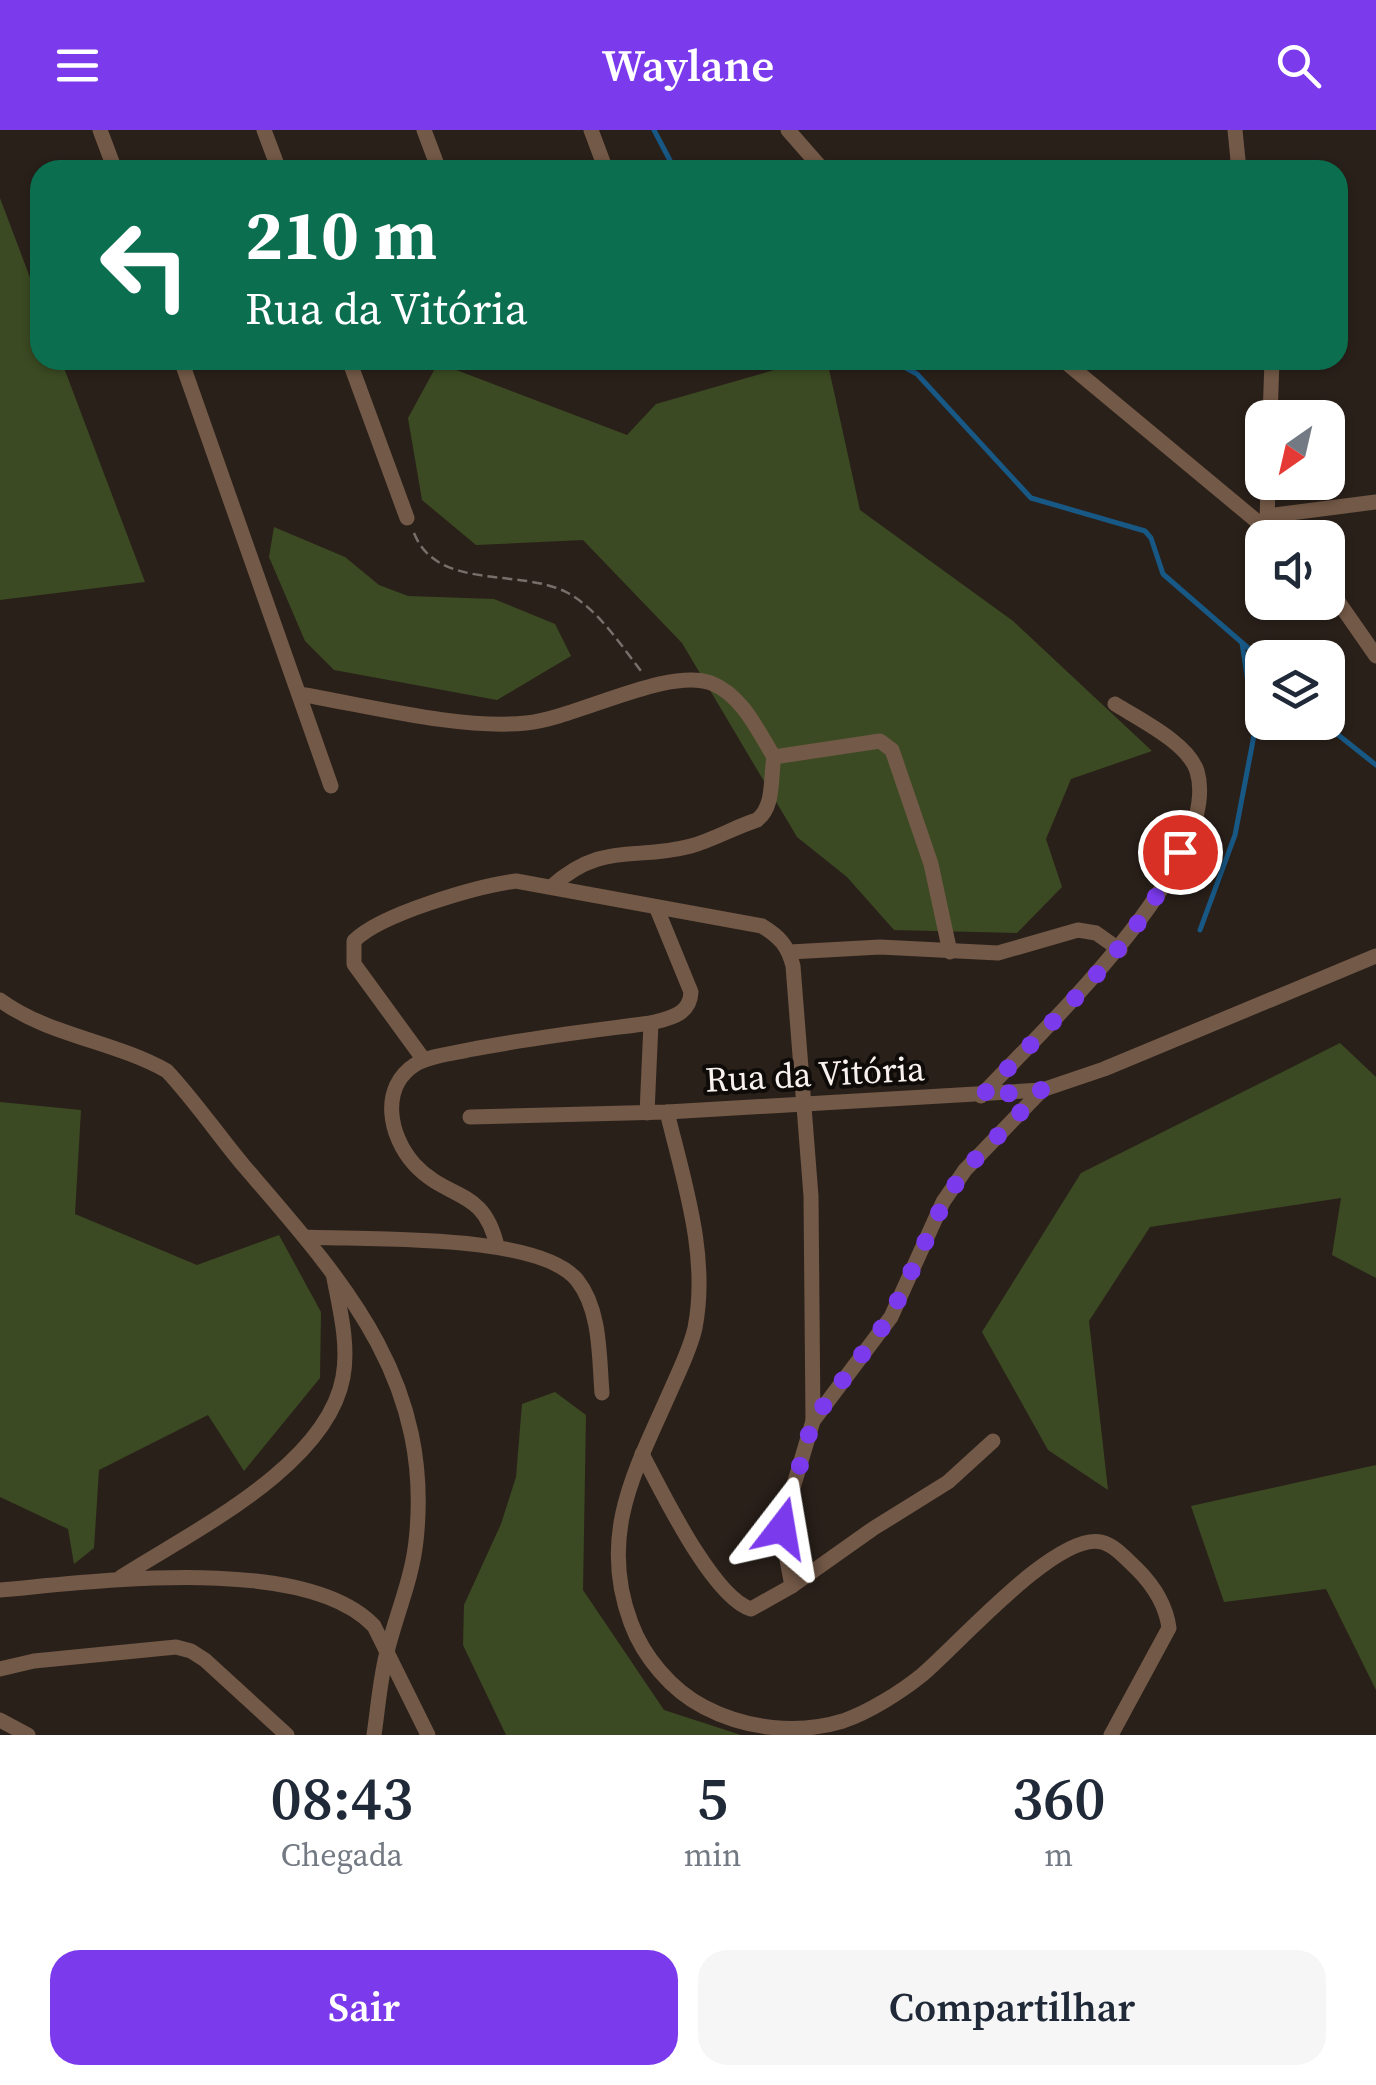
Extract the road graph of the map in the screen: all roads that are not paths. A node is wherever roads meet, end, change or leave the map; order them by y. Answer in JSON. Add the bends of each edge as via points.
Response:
{"nodes":[{"id":1,"x":100,"y":130,"type":"edge"},
{"id":2,"x":264,"y":130,"type":"edge"},
{"id":3,"x":424,"y":130,"type":"edge"},
{"id":4,"x":591,"y":130,"type":"edge"},
{"id":5,"x":788,"y":130,"type":"edge"},
{"id":6,"x":1234,"y":130,"type":"edge"},
{"id":7,"x":110,"y":160,"type":"edge"},
{"id":8,"x":275,"y":160,"type":"edge"},
{"id":9,"x":435,"y":160,"type":"edge"},
{"id":10,"x":602,"y":160,"type":"edge"},
{"id":11,"x":814,"y":160,"type":"edge"},
{"id":12,"x":1238,"y":160,"type":"edge"},
{"id":13,"x":186,"y":370,"type":"edge"},
{"id":14,"x":353,"y":370,"type":"edge"},
{"id":15,"x":1075,"y":370,"type":"edge"},
{"id":16,"x":1272,"y":370,"type":"edge"},
{"id":17,"x":1271,"y":400,"type":"edge"},
{"id":18,"x":1376,"y":502,"type":"edge"},
{"id":19,"x":408,"y":518,"type":"road end"},
{"id":20,"x":1261,"y":520,"type":"edge"},
{"id":21,"x":1300,"y":520,"type":"edge"},
{"id":22,"x":1345,"y":611,"type":"edge"},
{"id":23,"x":1376,"y":656,"type":"edge"},
{"id":24,"x":299,"y":694,"type":"junction"},
{"id":25,"x":1114,"y":704,"type":"dead end"},
{"id":26,"x":774,"y":758,"type":"junction"},
{"id":27,"x":332,"y":786,"type":"dead end"},
{"id":28,"x":551,"y":888,"type":"junction"},
{"id":29,"x":657,"y":909,"type":"junction"},
{"id":30,"x":1120,"y":950,"type":"junction"},
{"id":31,"x":790,"y":952,"type":"junction"},
{"id":32,"x":950,"y":952,"type":"junction"},
{"id":33,"x":1376,"y":956,"type":"edge"},
{"id":34,"x":0,"y":1000,"type":"edge"},
{"id":35,"x":650,"y":1023,"type":"junction"},
{"id":36,"x":424,"y":1060,"type":"junction"},
{"id":37,"x":1042,"y":1090,"type":"junction"},
{"id":38,"x":982,"y":1096,"type":"junction"},
{"id":39,"x":805,"y":1104,"type":"junction"},
{"id":40,"x":668,"y":1112,"type":"junction"},
{"id":41,"x":647,"y":1113,"type":"junction"},
{"id":42,"x":470,"y":1117,"type":"dead end"},
{"id":43,"x":306,"y":1238,"type":"junction"},
{"id":44,"x":498,"y":1246,"type":"junction"},
{"id":45,"x":334,"y":1276,"type":"junction"},
{"id":46,"x":602,"y":1393,"type":"dead end"},
{"id":47,"x":813,"y":1420,"type":"junction"},
{"id":48,"x":993,"y":1441,"type":"dead end"},
{"id":49,"x":642,"y":1454,"type":"junction"},
{"id":50,"x":118,"y":1579,"type":"junction"},
{"id":51,"x":792,"y":1586,"type":"junction"},
{"id":52,"x":0,"y":1590,"type":"edge"},
{"id":53,"x":386,"y":1655,"type":"junction"},
{"id":54,"x":0,"y":1669,"type":"edge"},
{"id":55,"x":0,"y":1720,"type":"edge"},
{"id":56,"x":421,"y":1733,"type":"edge"},
{"id":57,"x":28,"y":1735,"type":"edge"},
{"id":58,"x":287,"y":1735,"type":"edge"},
{"id":59,"x":374,"y":1735,"type":"edge"},
{"id":60,"x":1111,"y":1735,"type":"edge"}],
"edges":[{"from":1,"to":7,"type":"street"},
{"from":2,"to":8,"type":"street"},
{"from":3,"to":9,"type":"street"},
{"from":4,"to":10,"type":"street"},
{"from":5,"to":11,"type":"street"},
{"from":6,"to":12,"type":"street"},
{"from":13,"to":24,"type":"street"},
{"from":14,"to":19,"type":"street"},
{"from":15,"to":20,"type":"street"},
{"from":16,"to":17,"type":"street"},
{"from":18,"to":21,"type":"street"},
{"from":22,"to":23,"type":"street"},
{"from":24,"to":26,"type":"street","via":[[489,725],[570,715],[688,678],[710,683],[738,702]]},
{"from":24,"to":27,"type":"street"},
{"from":25,"to":30,"type":"street","via":[[1183,751],[1196,768],[1200,793],[1164,886]]},
{"from":26,"to":28,"type":"street","via":[[764,815],[681,848],[594,859]]},
{"from":26,"to":32,"type":"street","via":[[872,740],[886,744],[931,864]]},
{"from":28,"to":29,"type":"street"},
{"from":28,"to":36,"type":"street","via":[[491,884],[375,924],[354,941],[354,964]]},
{"from":29,"to":31,"type":"street","via":[[762,926]]},
{"from":29,"to":35,"type":"street","via":[[691,1000],[678,1016]]},
{"from":30,"to":32,"type":"street","via":[[1096,933],[1078,930],[998,953]]},
{"from":30,"to":38,"type":"street"},
{"from":31,"to":32,"type":"street"},
{"from":31,"to":39,"type":"street"},
{"from":33,"to":37,"type":"street","name":"Rua da Vitória"},
{"from":34,"to":43,"type":"street","via":[[26,1017],[168,1071]]},
{"from":35,"to":36,"type":"street"},
{"from":35,"to":41,"type":"street"},
{"from":36,"to":44,"type":"street","via":[[395,1089],[393,1129],[417,1168],[477,1204]]},
{"from":37,"to":38,"type":"street","name":"Rua da Vitória"},
{"from":37,"to":47,"type":"street","via":[[965,1170],[890,1317]]},
{"from":38,"to":39,"type":"street","name":"Rua da Vitória"},
{"from":39,"to":40,"type":"street","name":"Rua da Vitória"},
{"from":39,"to":47,"type":"street"},
{"from":40,"to":41,"type":"street","name":"Rua da Vitória"},
{"from":40,"to":49,"type":"street","via":[[699,1256],[699,1300],[688,1347]]},
{"from":41,"to":42,"type":"street","name":"Rua da Vitória"},
{"from":43,"to":44,"type":"street"},
{"from":43,"to":45,"type":"street"},
{"from":44,"to":46,"type":"street","via":[[559,1264],[576,1279],[593,1317]]},
{"from":45,"to":50,"type":"street","via":[[343,1377],[324,1426],[276,1477]]},
{"from":45,"to":53,"type":"street","via":[[386,1361],[416,1448],[416,1544]]},
{"from":47,"to":51,"type":"street","via":[[782,1528]]},
{"from":48,"to":51,"type":"street","via":[[948,1482]]},
{"from":49,"to":51,"type":"street","via":[[687,1536],[740,1605],[756,1608]]},
{"from":49,"to":60,"type":"street","via":[[616,1544],[624,1604],[639,1646],[703,1707],[778,1730],[846,1720],[920,1677],[1018,1582],[1075,1547],[1102,1542],[1149,1584],[1167,1613],[1168,1628]]},
{"from":50,"to":52,"type":"street"},
{"from":50,"to":53,"type":"street","via":[[256,1580],[317,1595],[363,1614]]},
{"from":53,"to":56,"type":"street"},
{"from":53,"to":59,"type":"street"},
{"from":54,"to":58,"type":"street","via":[[34,1660],[191,1651]]},
{"from":55,"to":57,"type":"street"}]}
